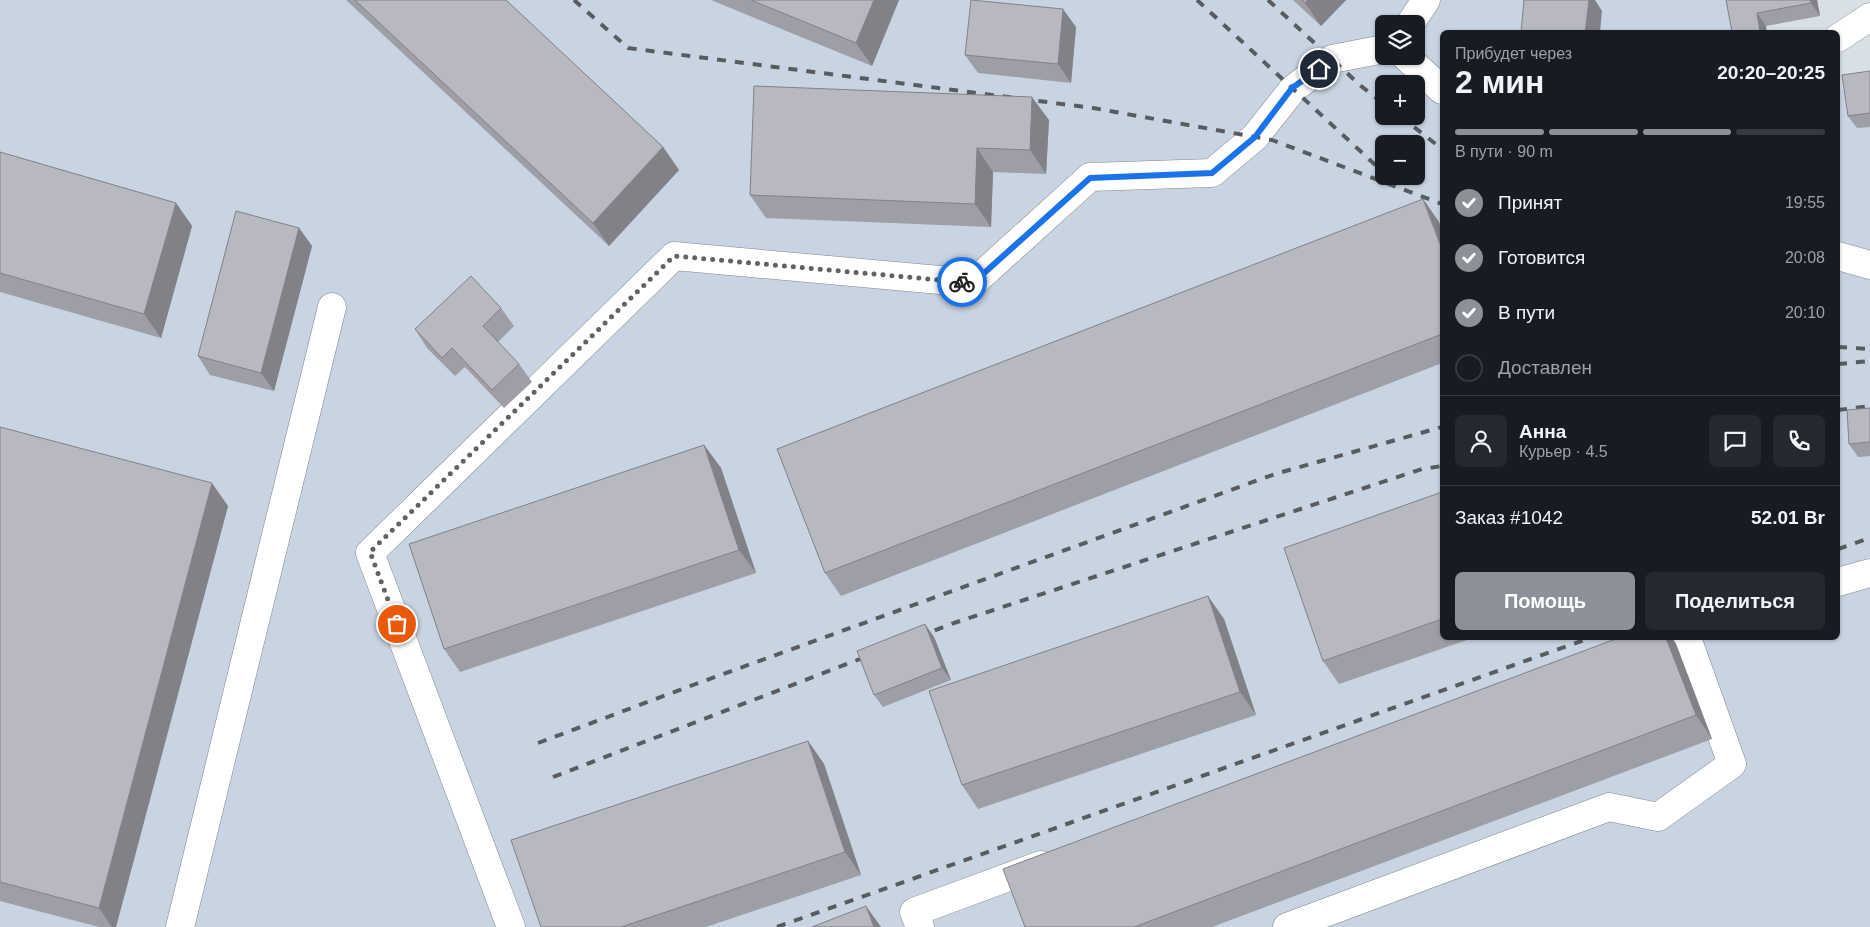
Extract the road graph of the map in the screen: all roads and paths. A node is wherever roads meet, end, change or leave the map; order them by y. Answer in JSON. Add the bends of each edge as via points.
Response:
{"nodes":[{"id":1,"x":1426,"y":0,"type":"edge"},
{"id":2,"x":1416,"y":15,"type":"edge"},
{"id":3,"x":1870,"y":17,"type":"edge"},
{"id":4,"x":1840,"y":37,"type":"edge"},
{"id":5,"x":1375,"y":52,"type":"edge"},
{"id":6,"x":1415,"y":65,"type":"edge"},
{"id":7,"x":1440,"y":88,"type":"edge"},
{"id":8,"x":1840,"y":257,"type":"edge"},
{"id":9,"x":1870,"y":266,"type":"edge"},
{"id":10,"x":332,"y":307,"type":"dead end"},
{"id":11,"x":1870,"y":573,"type":"edge"},
{"id":12,"x":1840,"y":581,"type":"edge"},
{"id":13,"x":1688,"y":640,"type":"edge"},
{"id":14,"x":1064,"y":856,"type":"edge"},
{"id":15,"x":180,"y":927,"type":"edge"},
{"id":16,"x":512,"y":927,"type":"edge"},
{"id":17,"x":920,"y":927,"type":"edge"},
{"id":18,"x":1287,"y":927,"type":"edge"}],
"edges":[{"from":1,"to":2,"type":"lane"},
{"from":3,"to":4,"type":"lane"},
{"from":5,"to":16,"type":"lane","via":[[1332,60],[1292,88],[1255,137],[1212,173],[1090,178],[973,283],[674,256],[370,552]]},
{"from":6,"to":7,"type":"lane"},
{"from":8,"to":9,"type":"lane"},
{"from":10,"to":15,"type":"lane"},
{"from":11,"to":12,"type":"lane"},
{"from":13,"to":18,"type":"lane","via":[[1732,764],[1658,817],[1609,806]]},
{"from":14,"to":17,"type":"lane","via":[[914,912]]}]}
